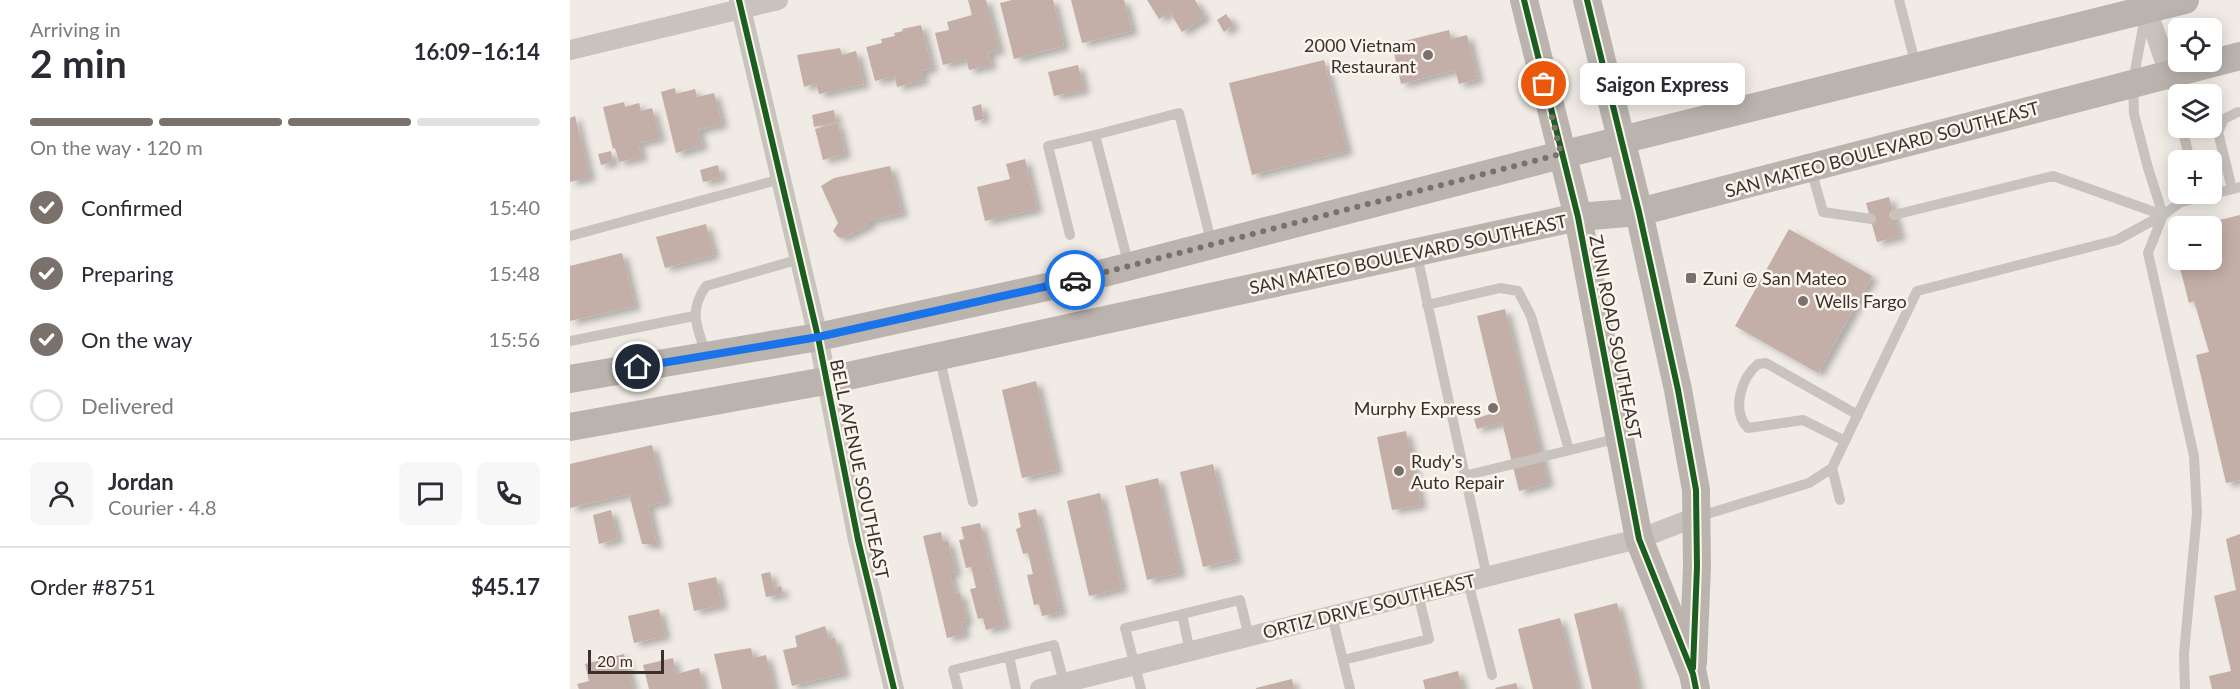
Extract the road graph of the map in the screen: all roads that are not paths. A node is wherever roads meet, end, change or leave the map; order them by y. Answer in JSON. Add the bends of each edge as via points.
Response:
{"nodes":[{"id":1,"x":778,"y":0,"type":"edge"},
{"id":2,"x":1524,"y":0,"type":"edge"},
{"id":3,"x":1587,"y":0,"type":"edge"},
{"id":4,"x":1899,"y":0,"type":"edge"},
{"id":5,"x":2186,"y":0,"type":"edge"},
{"id":6,"x":740,"y":5,"type":"edge"},
{"id":7,"x":2145,"y":5,"type":"edge"},
{"id":8,"x":570,"y":50,"type":"edge"},
{"id":9,"x":2240,"y":56,"type":"edge"},
{"id":10,"x":1916,"y":67,"type":"junction"},
{"id":11,"x":2169,"y":74,"type":"junction"},
{"id":12,"x":2133,"y":82,"type":"junction"},
{"id":13,"x":2172,"y":84,"type":"edge"},
{"id":14,"x":2238,"y":112,"type":"dead end"},
{"id":15,"x":1095,"y":135,"type":"junction"},
{"id":16,"x":1622,"y":140,"type":"junction"},
{"id":17,"x":1561,"y":154,"type":"junction"},
{"id":18,"x":1810,"y":167,"type":"junction"},
{"id":19,"x":781,"y":179,"type":"junction"},
{"id":20,"x":2236,"y":188,"type":"edge"},
{"id":21,"x":2175,"y":204,"type":"edge"},
{"id":22,"x":1640,"y":212,"type":"junction"},
{"id":23,"x":2163,"y":214,"type":"junction"},
{"id":24,"x":1894,"y":215,"type":"dead end"},
{"id":25,"x":1578,"y":217,"type":"junction"},
{"id":26,"x":1871,"y":219,"type":"dead end"},
{"id":27,"x":1070,"y":235,"type":"dead end"},
{"id":28,"x":570,"y":236,"type":"edge"},
{"id":29,"x":1212,"y":245,"type":"junction"},
{"id":30,"x":1416,"y":252,"type":"junction"},
{"id":31,"x":800,"y":259,"type":"junction"},
{"id":32,"x":1129,"y":266,"type":"junction"},
{"id":33,"x":1427,"y":305,"type":"junction"},
{"id":34,"x":694,"y":316,"type":"junction"},
{"id":35,"x":818,"y":337,"type":"junction"},
{"id":36,"x":570,"y":341,"type":"edge"},
{"id":37,"x":707,"y":356,"type":"junction"},
{"id":38,"x":939,"y":356,"type":"junction"},
{"id":39,"x":570,"y":379,"type":"edge"},
{"id":40,"x":825,"y":381,"type":"junction"},
{"id":41,"x":1858,"y":415,"type":"junction"},
{"id":42,"x":570,"y":427,"type":"edge"},
{"id":43,"x":1620,"y":438,"type":"junction"},
{"id":44,"x":1845,"y":441,"type":"junction"},
{"id":45,"x":1569,"y":450,"type":"junction"},
{"id":46,"x":1832,"y":468,"type":"junction"},
{"id":47,"x":1464,"y":476,"type":"junction"},
{"id":48,"x":1840,"y":500,"type":"dead end"},
{"id":49,"x":973,"y":502,"type":"dead end"},
{"id":50,"x":1696,"y":517,"type":"junction"},
{"id":51,"x":1639,"y":539,"type":"junction"},
{"id":52,"x":1477,"y":579,"type":"junction"},
{"id":53,"x":1418,"y":594,"type":"junction"},
{"id":54,"x":1182,"y":614,"type":"junction"},
{"id":55,"x":1332,"y":616,"type":"junction"},
{"id":56,"x":1249,"y":637,"type":"junction"},
{"id":57,"x":1190,"y":652,"type":"junction"},
{"id":58,"x":1009,"y":656,"type":"junction"},
{"id":59,"x":1343,"y":660,"type":"junction"},
{"id":60,"x":1135,"y":665,"type":"junction"},
{"id":61,"x":1492,"y":675,"type":"dead end"},
{"id":62,"x":1694,"y":682,"type":"edge"},
{"id":63,"x":1065,"y":686,"type":"edge"},
{"id":64,"x":894,"y":689,"type":"edge"},
{"id":65,"x":958,"y":689,"type":"edge"},
{"id":66,"x":1016,"y":689,"type":"edge"},
{"id":67,"x":1040,"y":689,"type":"edge"},
{"id":68,"x":1141,"y":689,"type":"edge"},
{"id":69,"x":1350,"y":689,"type":"edge"},
{"id":70,"x":2185,"y":689,"type":"edge"}],
"edges":[{"from":1,"to":6,"type":"street"},
{"from":2,"to":17,"type":"main road","name":"ZUNI ROAD SOUTHEAST"},
{"from":3,"to":16,"type":"main road","name":"ZUNI ROAD SOUTHEAST"},
{"from":4,"to":10,"type":"lane"},
{"from":5,"to":7,"type":"main road"},
{"from":6,"to":8,"type":"street"},
{"from":6,"to":19,"type":"street","name":"BELL AVENUE SOUTHEAST"},
{"from":7,"to":10,"type":"main road"},
{"from":7,"to":11,"type":"street"},
{"from":7,"to":12,"type":"lane"},
{"from":9,"to":11,"type":"main road","name":"SAN MATEO BOULEVARD SOUTHEAST"},
{"from":10,"to":16,"type":"main road"},
{"from":11,"to":12,"type":"main road","name":"SAN MATEO BOULEVARD SOUTHEAST"},
{"from":11,"to":13,"type":"lane"},
{"from":12,"to":18,"type":"main road","name":"SAN MATEO BOULEVARD SOUTHEAST"},
{"from":12,"to":23,"type":"lane","via":[[2134,114]]},
{"from":14,"to":20,"type":"lane","via":[[2224,119],[2218,132]]},
{"from":15,"to":27,"type":"lane","via":[[1048,146]]},
{"from":15,"to":29,"type":"lane","via":[[1179,113]]},
{"from":15,"to":32,"type":"lane"},
{"from":16,"to":17,"type":"main road"},
{"from":16,"to":22,"type":"main road","name":"ZUNI ROAD SOUTHEAST"},
{"from":17,"to":25,"type":"main road","name":"ZUNI ROAD SOUTHEAST"},
{"from":17,"to":29,"type":"main road"},
{"from":18,"to":22,"type":"main road","name":"SAN MATEO BOULEVARD SOUTHEAST"},
{"from":18,"to":26,"type":"lane","via":[[1823,212]]},
{"from":19,"to":28,"type":"lane"},
{"from":19,"to":31,"type":"street","name":"BELL AVENUE SOUTHEAST"},
{"from":21,"to":23,"type":"lane"},
{"from":22,"to":25,"type":"main road","name":"SAN MATEO BOULEVARD SOUTHEAST"},
{"from":22,"to":50,"type":"main road","name":"ZUNI ROAD SOUTHEAST","via":[[1678,390],[1696,490]]},
{"from":23,"to":24,"type":"lane","via":[[2053,176]]},
{"from":23,"to":41,"type":"lane","via":[[2117,240],[1917,291]]},
{"from":23,"to":70,"type":"lane","via":[[2148,253],[2194,456],[2197,513],[2184,654]]},
{"from":25,"to":30,"type":"main road","name":"SAN MATEO BOULEVARD SOUTHEAST"},
{"from":25,"to":43,"type":"main road","name":"ZUNI ROAD SOUTHEAST"},
{"from":29,"to":32,"type":"main road"},
{"from":30,"to":33,"type":"lane"},
{"from":30,"to":38,"type":"main road","name":"SAN MATEO BOULEVARD SOUTHEAST"},
{"from":31,"to":34,"type":"lane","via":[[706,286],[697,299]]},
{"from":31,"to":35,"type":"street","name":"BELL AVENUE SOUTHEAST"},
{"from":32,"to":35,"type":"main road"},
{"from":33,"to":45,"type":"lane","via":[[1500,288],[1518,291],[1531,316]]},
{"from":33,"to":47,"type":"lane"},
{"from":34,"to":36,"type":"lane"},
{"from":34,"to":37,"type":"lane"},
{"from":35,"to":37,"type":"main road"},
{"from":35,"to":40,"type":"street","name":"BELL AVENUE SOUTHEAST"},
{"from":37,"to":39,"type":"main road"},
{"from":38,"to":40,"type":"main road","name":"SAN MATEO BOULEVARD SOUTHEAST"},
{"from":38,"to":49,"type":"lane"},
{"from":40,"to":42,"type":"main road","name":"SAN MATEO BOULEVARD SOUTHEAST"},
{"from":40,"to":64,"type":"street","name":"BELL AVENUE SOUTHEAST"},
{"from":41,"to":44,"type":"lane"},
{"from":41,"to":44,"type":"lane","via":[[1766,363],[1758,364],[1746,378],[1739,412],[1748,428],[1803,420]]},
{"from":43,"to":45,"type":"lane"},
{"from":43,"to":51,"type":"main road","name":"ZUNI ROAD SOUTHEAST"},
{"from":44,"to":46,"type":"lane"},
{"from":45,"to":47,"type":"lane"},
{"from":46,"to":48,"type":"lane"},
{"from":46,"to":50,"type":"lane","via":[[1809,483]]},
{"from":47,"to":52,"type":"lane"},
{"from":50,"to":51,"type":"street","name":"ORTIZ DRIVE SOUTHEAST"},
{"from":50,"to":62,"type":"main road","name":"ZUNI ROAD SOUTHEAST"},
{"from":51,"to":52,"type":"street","name":"ORTIZ DRIVE SOUTHEAST"},
{"from":51,"to":62,"type":"main road","name":"ZUNI ROAD SOUTHEAST"},
{"from":52,"to":53,"type":"street","name":"ORTIZ DRIVE SOUTHEAST"},
{"from":52,"to":61,"type":"lane"},
{"from":53,"to":55,"type":"street","name":"ORTIZ DRIVE SOUTHEAST"},
{"from":53,"to":59,"type":"lane","via":[[1429,639]]},
{"from":54,"to":56,"type":"lane","via":[[1240,600]]},
{"from":54,"to":57,"type":"lane"},
{"from":54,"to":60,"type":"lane","via":[[1125,628]]},
{"from":55,"to":56,"type":"street","name":"ORTIZ DRIVE SOUTHEAST"},
{"from":55,"to":59,"type":"lane"},
{"from":56,"to":57,"type":"street","name":"ORTIZ DRIVE SOUTHEAST"},
{"from":57,"to":60,"type":"street","name":"ORTIZ DRIVE SOUTHEAST"},
{"from":58,"to":63,"type":"lane","via":[[1054,645]]},
{"from":58,"to":65,"type":"lane","via":[[953,670]]},
{"from":58,"to":66,"type":"lane"},
{"from":59,"to":69,"type":"lane"},
{"from":60,"to":63,"type":"street","name":"ORTIZ DRIVE SOUTHEAST"},
{"from":60,"to":68,"type":"lane"},
{"from":63,"to":67,"type":"street","name":"ORTIZ DRIVE SOUTHEAST"}]}
